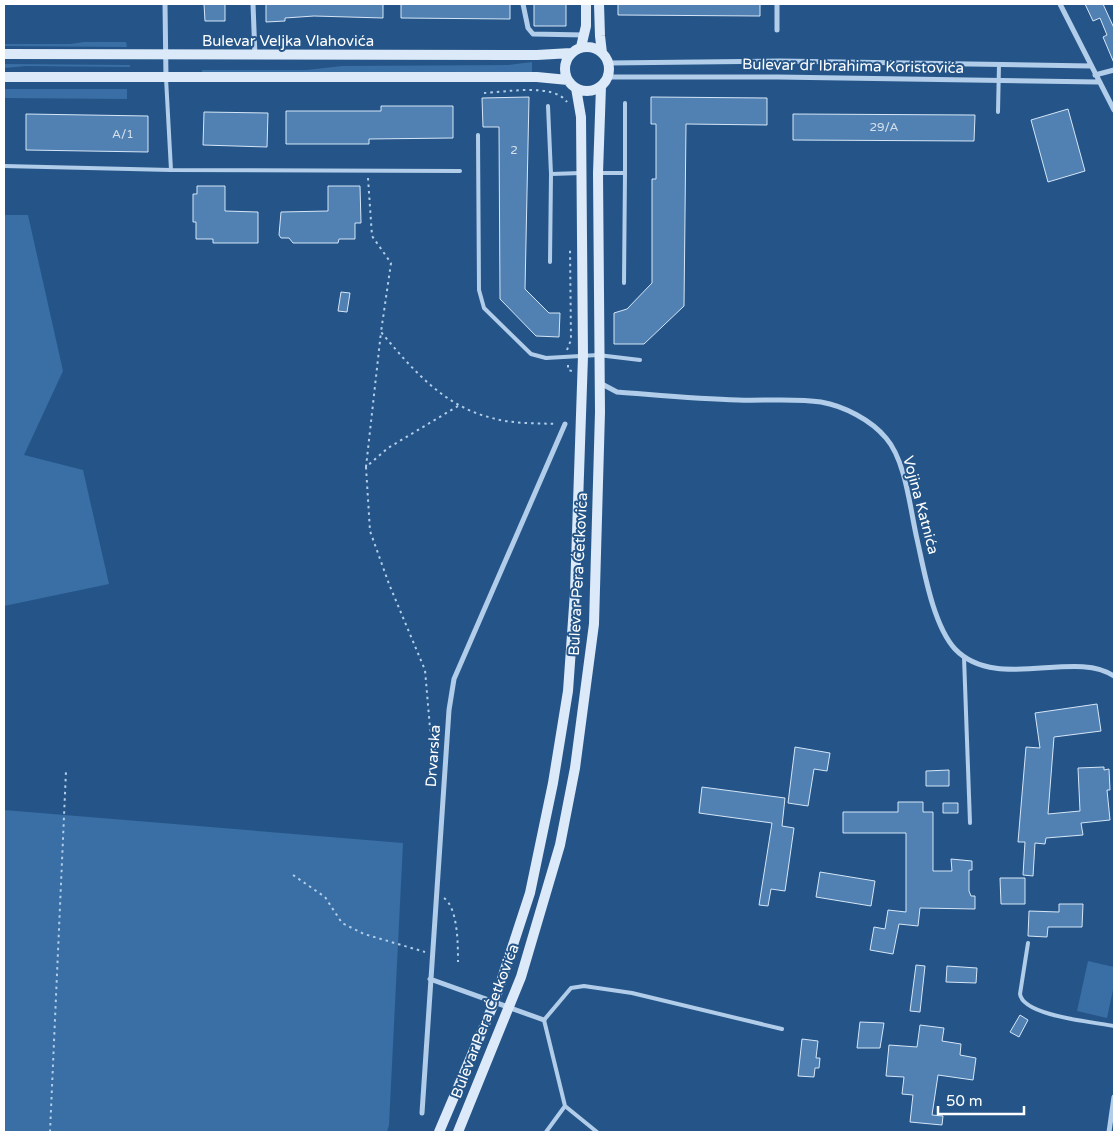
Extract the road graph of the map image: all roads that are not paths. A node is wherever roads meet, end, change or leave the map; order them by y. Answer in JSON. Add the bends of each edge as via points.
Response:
{"nodes":[{"id":1,"x":165,"y":4,"type":"edge"},
{"id":2,"x":253,"y":4,"type":"edge"},
{"id":3,"x":523,"y":4,"type":"edge"},
{"id":4,"x":586,"y":4,"type":"edge"},
{"id":5,"x":599,"y":4,"type":"edge"},
{"id":6,"x":777,"y":4,"type":"edge"},
{"id":7,"x":1060,"y":4,"type":"edge"},
{"id":8,"x":777,"y":30,"type":"dead end"},
{"id":9,"x":584,"y":35,"type":"junction"},
{"id":10,"x":581,"y":47,"type":"junction"},
{"id":11,"x":572,"y":53,"type":"junction"},
{"id":12,"x":602,"y":53,"type":"junction"},
{"id":13,"x":4,"y":54,"type":"edge"},
{"id":14,"x":165,"y":55,"type":"junction"},
{"id":15,"x":255,"y":56,"type":"junction"},
{"id":16,"x":609,"y":63,"type":"junction"},
{"id":17,"x":999,"y":64,"type":"junction"},
{"id":18,"x":1091,"y":66,"type":"junction"},
{"id":19,"x":1114,"y":70,"type":"edge"},
{"id":20,"x":1095,"y":75,"type":"junction"},
{"id":21,"x":4,"y":77,"type":"edge"},
{"id":22,"x":608,"y":77,"type":"junction"},
{"id":23,"x":166,"y":78,"type":"junction"},
{"id":24,"x":568,"y":80,"type":"junction"},
{"id":25,"x":998,"y":80,"type":"junction"},
{"id":26,"x":1098,"y":82,"type":"junction"},
{"id":27,"x":601,"y":86,"type":"junction"},
{"id":28,"x":576,"y":88,"type":"junction"},
{"id":29,"x":626,"y":103,"type":"dead end"},
{"id":30,"x":548,"y":106,"type":"dead end"},
{"id":31,"x":1114,"y":110,"type":"edge"},
{"id":32,"x":998,"y":112,"type":"dead end"},
{"id":33,"x":478,"y":135,"type":"dead end"},
{"id":34,"x":4,"y":166,"type":"edge"},
{"id":35,"x":171,"y":170,"type":"junction"},
{"id":36,"x":460,"y":171,"type":"dead end"},
{"id":37,"x":625,"y":172,"type":"junction"},
{"id":38,"x":582,"y":173,"type":"junction"},
{"id":39,"x":598,"y":173,"type":"junction"},
{"id":40,"x":551,"y":174,"type":"junction"},
{"id":41,"x":550,"y":262,"type":"dead end"},
{"id":42,"x":624,"y":283,"type":"dead end"},
{"id":43,"x":598,"y":355,"type":"junction"},
{"id":44,"x":583,"y":356,"type":"junction"},
{"id":45,"x":640,"y":360,"type":"dead end"},
{"id":46,"x":598,"y":381,"type":"junction"},
{"id":47,"x":565,"y":424,"type":"road end"},
{"id":48,"x":964,"y":656,"type":"junction"},
{"id":49,"x":1114,"y":676,"type":"edge"},
{"id":50,"x":970,"y":823,"type":"dead end"},
{"id":51,"x":1028,"y":943,"type":"dead end"},
{"id":52,"x":430,"y":979,"type":"junction"},
{"id":53,"x":494,"y":1002,"type":"junction"},
{"id":54,"x":510,"y":1008,"type":"junction"},
{"id":55,"x":544,"y":1020,"type":"junction"},
{"id":56,"x":1114,"y":1026,"type":"edge"},
{"id":57,"x":782,"y":1029,"type":"dead end"},
{"id":58,"x":1114,"y":1097,"type":"edge"},
{"id":59,"x":565,"y":1106,"type":"junction"},
{"id":60,"x":422,"y":1113,"type":"dead end"},
{"id":61,"x":1112,"y":1113,"type":"edge"},
{"id":62,"x":439,"y":1132,"type":"edge"},
{"id":63,"x":458,"y":1132,"type":"edge"},
{"id":64,"x":546,"y":1132,"type":"edge"},
{"id":65,"x":597,"y":1132,"type":"edge"},
{"id":66,"x":1109,"y":1132,"type":"edge"}],
"edges":[{"from":1,"to":14,"type":"street"},
{"from":2,"to":15,"type":"street"},
{"from":3,"to":9,"type":"street","via":[[528,28],[533,34]]},
{"from":4,"to":9,"type":"main road"},
{"from":5,"to":12,"type":"main road"},
{"from":6,"to":8,"type":"street"},
{"from":7,"to":18,"type":"street"},
{"from":9,"to":10,"type":"main road"},
{"from":10,"to":11,"type":"main road"},
{"from":10,"to":12,"type":"main road","via":[[592,47]]},
{"from":11,"to":15,"type":"main road","name":"Bulevar Veljka Vlahovića"},
{"from":11,"to":24,"type":"main road","via":[[565,63]]},
{"from":12,"to":16,"type":"main road"},
{"from":13,"to":14,"type":"main road","name":"Bulevar Veljka Vlahovića"},
{"from":14,"to":15,"type":"main road","name":"Bulevar Veljka Vlahovića"},
{"from":14,"to":23,"type":"street"},
{"from":16,"to":17,"type":"street","name":"Bulevar dr Ibrahima Koristovića"},
{"from":16,"to":22,"type":"main road"},
{"from":17,"to":18,"type":"street","name":"Bulevar dr Ibrahima Koristovića"},
{"from":17,"to":25,"type":"lane"},
{"from":18,"to":20,"type":"street"},
{"from":19,"to":20,"type":"street"},
{"from":20,"to":26,"type":"street"},
{"from":21,"to":23,"type":"main road"},
{"from":22,"to":25,"type":"street","name":"Bulevar dr Ibrahima Koristovića"},
{"from":22,"to":27,"type":"main road"},
{"from":23,"to":24,"type":"main road","via":[[537,77]]},
{"from":23,"to":35,"type":"lane"},
{"from":24,"to":28,"type":"main road"},
{"from":25,"to":26,"type":"street","name":"Bulevar dr Ibrahima Koristovića"},
{"from":25,"to":32,"type":"lane"},
{"from":26,"to":31,"type":"street"},
{"from":27,"to":28,"type":"main road","via":[[589,91]]},
{"from":27,"to":39,"type":"main road","name":"Bulevar Pera Ćetkovića"},
{"from":28,"to":38,"type":"main road","name":"Bulevar Pera Ćetkovića","via":[[582,117]]},
{"from":29,"to":37,"type":"lane"},
{"from":30,"to":40,"type":"lane"},
{"from":33,"to":44,"type":"lane","via":[[478,290],[484,308],[531,354],[546,358]]},
{"from":34,"to":35,"type":"lane"},
{"from":35,"to":36,"type":"lane"},
{"from":37,"to":39,"type":"lane"},
{"from":37,"to":42,"type":"lane"},
{"from":38,"to":40,"type":"lane"},
{"from":38,"to":44,"type":"main road","name":"Bulevar Pera Ćetkovića"},
{"from":39,"to":43,"type":"main road","name":"Bulevar Pera Ćetkovića"},
{"from":40,"to":41,"type":"lane"},
{"from":43,"to":44,"type":"lane"},
{"from":43,"to":45,"type":"lane"},
{"from":43,"to":46,"type":"main road","name":"Bulevar Pera Ćetkovića"},
{"from":44,"to":53,"type":"main road","name":"Bulevar Pera Ćetkovića","via":[[575,592],[568,691],[530,893]]},
{"from":46,"to":48,"type":"street","name":"Vojina Katnića","via":[[617,392],[821,402],[869,422],[887,439],[899,460],[939,620],[954,648]]},
{"from":46,"to":54,"type":"main road","name":"Bulevar Pera Ćetkovića","via":[[600,412],[594,624],[575,768],[560,845]]},
{"from":47,"to":52,"type":"street","name":"Drvarska","via":[[456,670],[449,710]]},
{"from":48,"to":49,"type":"street","name":"Vojina Katnića","via":[[971,662],[1002,669],[1088,668]]},
{"from":48,"to":50,"type":"lane"},
{"from":51,"to":56,"type":"lane","via":[[1020,994],[1027,1006],[1041,1012]]},
{"from":52,"to":53,"type":"street"},
{"from":52,"to":60,"type":"street","name":"Drvarska"},
{"from":53,"to":54,"type":"street"},
{"from":53,"to":62,"type":"main road","name":"Bulevar Pera Ćetkovića"},
{"from":54,"to":55,"type":"street"},
{"from":54,"to":63,"type":"main road","name":"Bulevar Pera Ćetkovića"},
{"from":55,"to":57,"type":"lane","via":[[572,988],[584,986],[632,992]]},
{"from":55,"to":59,"type":"lane"},
{"from":58,"to":61,"type":"street"},
{"from":59,"to":64,"type":"lane"},
{"from":59,"to":65,"type":"lane"},
{"from":61,"to":66,"type":"street"}]}
